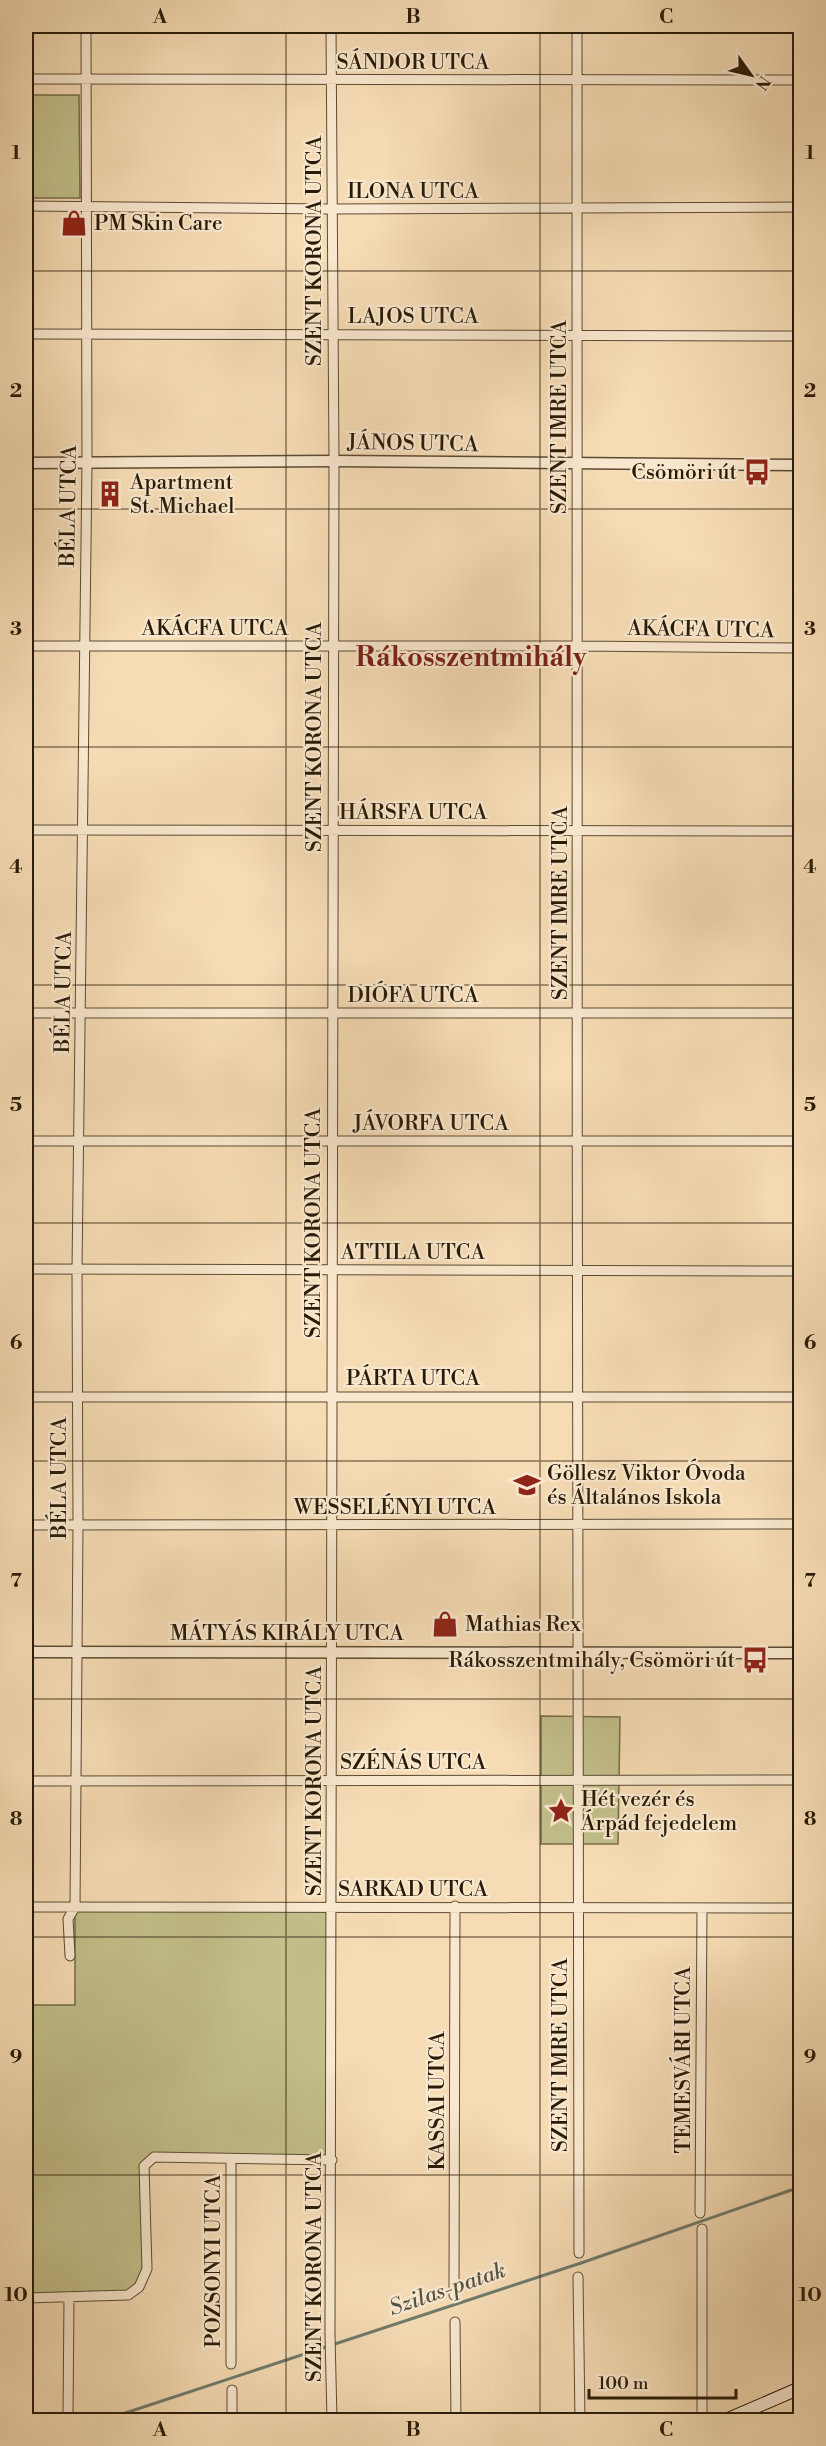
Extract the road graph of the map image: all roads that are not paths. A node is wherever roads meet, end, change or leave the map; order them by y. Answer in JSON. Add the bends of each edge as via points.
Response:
{"nodes":[{"id":1,"x":86,"y":26,"type":"edge"},
{"id":2,"x":331,"y":26,"type":"edge"},
{"id":3,"x":577,"y":26,"type":"edge"},
{"id":4,"x":87,"y":78,"type":"junction"},
{"id":5,"x":26,"y":79,"type":"edge"},
{"id":6,"x":577,"y":80,"type":"junction"},
{"id":7,"x":801,"y":80,"type":"edge"},
{"id":8,"x":331,"y":81,"type":"junction"},
{"id":9,"x":87,"y":205,"type":"junction"},
{"id":10,"x":26,"y":206,"type":"edge"},
{"id":11,"x":577,"y":207,"type":"junction"},
{"id":12,"x":801,"y":207,"type":"edge"},
{"id":13,"x":331,"y":209,"type":"junction"},
{"id":14,"x":332,"y":333,"type":"junction"},
{"id":15,"x":26,"y":334,"type":"edge"},
{"id":16,"x":87,"y":334,"type":"junction"},
{"id":17,"x":577,"y":335,"type":"junction"},
{"id":18,"x":801,"y":336,"type":"edge"},
{"id":19,"x":334,"y":461,"type":"junction"},
{"id":20,"x":26,"y":463,"type":"edge"},
{"id":21,"x":87,"y":463,"type":"junction"},
{"id":22,"x":577,"y":464,"type":"junction"},
{"id":23,"x":801,"y":465,"type":"edge"},
{"id":24,"x":26,"y":646,"type":"edge"},
{"id":25,"x":84,"y":646,"type":"junction"},
{"id":26,"x":332,"y":646,"type":"junction"},
{"id":27,"x":579,"y":646,"type":"junction"},
{"id":28,"x":801,"y":648,"type":"edge"},
{"id":29,"x":332,"y":829,"type":"junction"},
{"id":30,"x":26,"y":830,"type":"edge"},
{"id":31,"x":82,"y":830,"type":"junction"},
{"id":32,"x":578,"y":830,"type":"junction"},
{"id":33,"x":801,"y":831,"type":"edge"},
{"id":34,"x":81,"y":1012,"type":"junction"},
{"id":35,"x":26,"y":1013,"type":"edge"},
{"id":36,"x":332,"y":1013,"type":"junction"},
{"id":37,"x":578,"y":1013,"type":"junction"},
{"id":38,"x":801,"y":1013,"type":"edge"},
{"id":39,"x":578,"y":1140,"type":"junction"},
{"id":40,"x":78,"y":1141,"type":"junction"},
{"id":41,"x":331,"y":1141,"type":"junction"},
{"id":42,"x":801,"y":1141,"type":"edge"},
{"id":43,"x":26,"y":1142,"type":"edge"},
{"id":44,"x":26,"y":1269,"type":"edge"},
{"id":45,"x":77,"y":1269,"type":"junction"},
{"id":46,"x":577,"y":1269,"type":"junction"},
{"id":47,"x":331,"y":1270,"type":"junction"},
{"id":48,"x":801,"y":1271,"type":"edge"},
{"id":49,"x":26,"y":1396,"type":"edge"},
{"id":50,"x":77,"y":1396,"type":"junction"},
{"id":51,"x":331,"y":1396,"type":"junction"},
{"id":52,"x":576,"y":1396,"type":"junction"},
{"id":53,"x":801,"y":1397,"type":"edge"},
{"id":54,"x":801,"y":1524,"type":"edge"},
{"id":55,"x":26,"y":1525,"type":"edge"},
{"id":56,"x":78,"y":1525,"type":"junction"},
{"id":57,"x":331,"y":1525,"type":"junction"},
{"id":58,"x":578,"y":1525,"type":"junction"},
{"id":59,"x":26,"y":1652,"type":"edge"},
{"id":60,"x":75,"y":1652,"type":"junction"},
{"id":61,"x":333,"y":1653,"type":"junction"},
{"id":62,"x":578,"y":1653,"type":"junction"},
{"id":63,"x":801,"y":1653,"type":"edge"},
{"id":64,"x":332,"y":1780,"type":"junction"},
{"id":65,"x":801,"y":1780,"type":"edge"},
{"id":66,"x":26,"y":1781,"type":"edge"},
{"id":67,"x":76,"y":1781,"type":"junction"},
{"id":68,"x":576,"y":1781,"type":"junction"},
{"id":69,"x":456,"y":1906,"type":"junction"},
{"id":70,"x":26,"y":1907,"type":"edge"},
{"id":71,"x":75,"y":1907,"type":"junction"},
{"id":72,"x":331,"y":1907,"type":"junction"},
{"id":73,"x":578,"y":1907,"type":"junction"},
{"id":74,"x":702,"y":1908,"type":"junction"},
{"id":75,"x":801,"y":1908,"type":"edge"},
{"id":76,"x":70,"y":1956,"type":"dead end"},
{"id":77,"x":231,"y":2159,"type":"junction"},
{"id":78,"x":332,"y":2160,"type":"junction"},
{"id":79,"x":700,"y":2213,"type":"dead end"},
{"id":80,"x":702,"y":2229,"type":"dead end"},
{"id":81,"x":579,"y":2253,"type":"dead end"},
{"id":82,"x":578,"y":2277,"type":"dead end"},
{"id":83,"x":454,"y":2295,"type":"dead end"},
{"id":84,"x":69,"y":2297,"type":"junction"},
{"id":85,"x":26,"y":2298,"type":"edge"},
{"id":86,"x":455,"y":2322,"type":"dead end"},
{"id":87,"x":231,"y":2364,"type":"dead end"},
{"id":88,"x":801,"y":2388,"type":"edge"},
{"id":89,"x":232,"y":2390,"type":"dead end"},
{"id":90,"x":68,"y":2416,"type":"dead end"},
{"id":91,"x":232,"y":2421,"type":"edge"},
{"id":92,"x":332,"y":2421,"type":"edge"},
{"id":93,"x":456,"y":2421,"type":"edge"},
{"id":94,"x":579,"y":2421,"type":"edge"},
{"id":95,"x":702,"y":2421,"type":"edge"},
{"id":96,"x":726,"y":2421,"type":"edge"}],
"edges":[{"from":1,"to":4,"type":"street","name":"BÉLA UTCA"},
{"from":2,"to":8,"type":"street","name":"SZENT KORONA UTCA"},
{"from":3,"to":6,"type":"street","name":"SZENT IMRE UTCA"},
{"from":4,"to":5,"type":"street","name":"SÁNDOR UTCA"},
{"from":4,"to":8,"type":"street","name":"SÁNDOR UTCA"},
{"from":4,"to":9,"type":"street","name":"BÉLA UTCA"},
{"from":6,"to":7,"type":"street","name":"SÁNDOR UTCA"},
{"from":6,"to":8,"type":"street","name":"SÁNDOR UTCA"},
{"from":6,"to":11,"type":"street","name":"SZENT IMRE UTCA"},
{"from":8,"to":13,"type":"street","name":"SZENT KORONA UTCA"},
{"from":9,"to":10,"type":"street","name":"ILONA UTCA"},
{"from":9,"to":13,"type":"street","name":"ILONA UTCA"},
{"from":9,"to":16,"type":"street","name":"BÉLA UTCA"},
{"from":11,"to":12,"type":"street","name":"ILONA UTCA"},
{"from":11,"to":13,"type":"street","name":"ILONA UTCA"},
{"from":11,"to":17,"type":"street","name":"SZENT IMRE UTCA"},
{"from":13,"to":14,"type":"street","name":"SZENT KORONA UTCA"},
{"from":14,"to":16,"type":"street","name":"LAJOS UTCA"},
{"from":14,"to":17,"type":"street","name":"LAJOS UTCA"},
{"from":14,"to":19,"type":"street","name":"SZENT KORONA UTCA"},
{"from":15,"to":16,"type":"street","name":"LAJOS UTCA"},
{"from":16,"to":21,"type":"street","name":"BÉLA UTCA"},
{"from":17,"to":18,"type":"street","name":"LAJOS UTCA"},
{"from":17,"to":22,"type":"street","name":"SZENT IMRE UTCA"},
{"from":19,"to":21,"type":"street","name":"JÁNOS UTCA"},
{"from":19,"to":22,"type":"street","name":"JÁNOS UTCA"},
{"from":19,"to":26,"type":"street","name":"SZENT KORONA UTCA"},
{"from":20,"to":21,"type":"street","name":"JÁNOS UTCA"},
{"from":21,"to":25,"type":"street","name":"BÉLA UTCA"},
{"from":22,"to":23,"type":"street","name":"JÁNOS UTCA"},
{"from":22,"to":27,"type":"street","name":"SZENT IMRE UTCA"},
{"from":24,"to":25,"type":"street","name":"AKÁCFA UTCA"},
{"from":25,"to":26,"type":"street","name":"AKÁCFA UTCA"},
{"from":25,"to":31,"type":"street","name":"BÉLA UTCA"},
{"from":26,"to":27,"type":"street","name":"AKÁCFA UTCA"},
{"from":26,"to":29,"type":"street","name":"SZENT KORONA UTCA"},
{"from":27,"to":28,"type":"street","name":"AKÁCFA UTCA"},
{"from":27,"to":32,"type":"street","name":"SZENT IMRE UTCA"},
{"from":29,"to":31,"type":"street","name":"HÁRSFA UTCA"},
{"from":29,"to":32,"type":"street","name":"HÁRSFA UTCA"},
{"from":29,"to":36,"type":"street","name":"SZENT KORONA UTCA"},
{"from":30,"to":31,"type":"street","name":"HÁRSFA UTCA"},
{"from":31,"to":34,"type":"street","name":"BÉLA UTCA"},
{"from":32,"to":33,"type":"street","name":"HÁRSFA UTCA"},
{"from":32,"to":37,"type":"street","name":"SZENT IMRE UTCA"},
{"from":34,"to":35,"type":"street","name":"DIÓFA UTCA"},
{"from":34,"to":36,"type":"street","name":"DIÓFA UTCA"},
{"from":34,"to":40,"type":"street","name":"BÉLA UTCA"},
{"from":36,"to":37,"type":"street","name":"DIÓFA UTCA"},
{"from":36,"to":41,"type":"street","name":"SZENT KORONA UTCA"},
{"from":37,"to":38,"type":"street","name":"DIÓFA UTCA"},
{"from":37,"to":39,"type":"street","name":"SZENT IMRE UTCA"},
{"from":39,"to":41,"type":"street","name":"JÁVORFA UTCA"},
{"from":39,"to":42,"type":"street","name":"JÁVORFA UTCA"},
{"from":39,"to":46,"type":"street","name":"SZENT IMRE UTCA"},
{"from":40,"to":41,"type":"street","name":"JÁVORFA UTCA"},
{"from":40,"to":43,"type":"street","name":"JÁVORFA UTCA"},
{"from":40,"to":45,"type":"street","name":"BÉLA UTCA"},
{"from":41,"to":47,"type":"street","name":"SZENT KORONA UTCA"},
{"from":44,"to":45,"type":"street","name":"ATTILA UTCA"},
{"from":45,"to":47,"type":"street","name":"ATTILA UTCA"},
{"from":45,"to":50,"type":"street","name":"BÉLA UTCA"},
{"from":46,"to":47,"type":"street","name":"ATTILA UTCA"},
{"from":46,"to":48,"type":"street","name":"ATTILA UTCA"},
{"from":46,"to":52,"type":"street","name":"SZENT IMRE UTCA"},
{"from":47,"to":51,"type":"street","name":"SZENT KORONA UTCA"},
{"from":49,"to":50,"type":"street","name":"PÁRTA UTCA"},
{"from":50,"to":51,"type":"street","name":"PÁRTA UTCA"},
{"from":50,"to":56,"type":"street","name":"BÉLA UTCA"},
{"from":51,"to":52,"type":"street","name":"PÁRTA UTCA"},
{"from":51,"to":57,"type":"street","name":"SZENT KORONA UTCA"},
{"from":52,"to":53,"type":"street","name":"PÁRTA UTCA"},
{"from":52,"to":58,"type":"street","name":"SZENT IMRE UTCA"},
{"from":54,"to":58,"type":"street","name":"WESSELÉNYI UTCA"},
{"from":55,"to":56,"type":"street","name":"WESSELÉNYI UTCA"},
{"from":56,"to":57,"type":"street","name":"WESSELÉNYI UTCA"},
{"from":56,"to":60,"type":"street","name":"BÉLA UTCA"},
{"from":57,"to":58,"type":"street","name":"WESSELÉNYI UTCA"},
{"from":57,"to":61,"type":"street","name":"SZENT KORONA UTCA"},
{"from":58,"to":62,"type":"street","name":"SZENT IMRE UTCA"},
{"from":59,"to":60,"type":"street","name":"MÁTYÁS KIRÁLY UTCA"},
{"from":60,"to":61,"type":"street","name":"MÁTYÁS KIRÁLY UTCA"},
{"from":60,"to":67,"type":"street","name":"BÉLA UTCA"},
{"from":61,"to":62,"type":"street","name":"MÁTYÁS KIRÁLY UTCA"},
{"from":61,"to":64,"type":"street","name":"SZENT KORONA UTCA"},
{"from":62,"to":63,"type":"street","name":"MÁTYÁS KIRÁLY UTCA"},
{"from":62,"to":68,"type":"street","name":"SZENT IMRE UTCA"},
{"from":64,"to":67,"type":"street","name":"SZÉNÁS UTCA"},
{"from":64,"to":68,"type":"street","name":"SZÉNÁS UTCA"},
{"from":64,"to":72,"type":"street","name":"SZENT KORONA UTCA"},
{"from":65,"to":68,"type":"street","name":"SZÉNÁS UTCA"},
{"from":66,"to":67,"type":"street","name":"SZÉNÁS UTCA"},
{"from":67,"to":71,"type":"street","name":"BÉLA UTCA"},
{"from":68,"to":73,"type":"street","name":"SZENT IMRE UTCA"},
{"from":69,"to":72,"type":"street","name":"SARKAD UTCA"},
{"from":69,"to":73,"type":"street","name":"SARKAD UTCA"},
{"from":69,"to":83,"type":"street","name":"KASSAI UTCA"},
{"from":70,"to":71,"type":"street","name":"SARKAD UTCA"},
{"from":71,"to":72,"type":"street","name":"SARKAD UTCA"},
{"from":71,"to":76,"type":"street","name":"BÉLA UTCA","via":[[68,1919]]},
{"from":72,"to":78,"type":"street","name":"SZENT KORONA UTCA"},
{"from":73,"to":74,"type":"street","name":"SARKAD UTCA"},
{"from":73,"to":81,"type":"street","name":"SZENT IMRE UTCA"},
{"from":74,"to":75,"type":"street","name":"SARKAD UTCA"},
{"from":74,"to":79,"type":"street","name":"TEMESVÁRI UTCA"},
{"from":77,"to":78,"type":"street"},
{"from":77,"to":84,"type":"street","via":[[150,2159],[144,2166],[147,2262],[143,2282],[128,2295]]},
{"from":77,"to":87,"type":"street","name":"POZSONYI UTCA"},
{"from":78,"to":92,"type":"street","name":"SZENT KORONA UTCA"},
{"from":80,"to":95,"type":"street"},
{"from":82,"to":94,"type":"street"},
{"from":84,"to":85,"type":"street"},
{"from":84,"to":90,"type":"street"},
{"from":86,"to":93,"type":"street"},
{"from":88,"to":96,"type":"main road"},
{"from":89,"to":91,"type":"street"}]}
